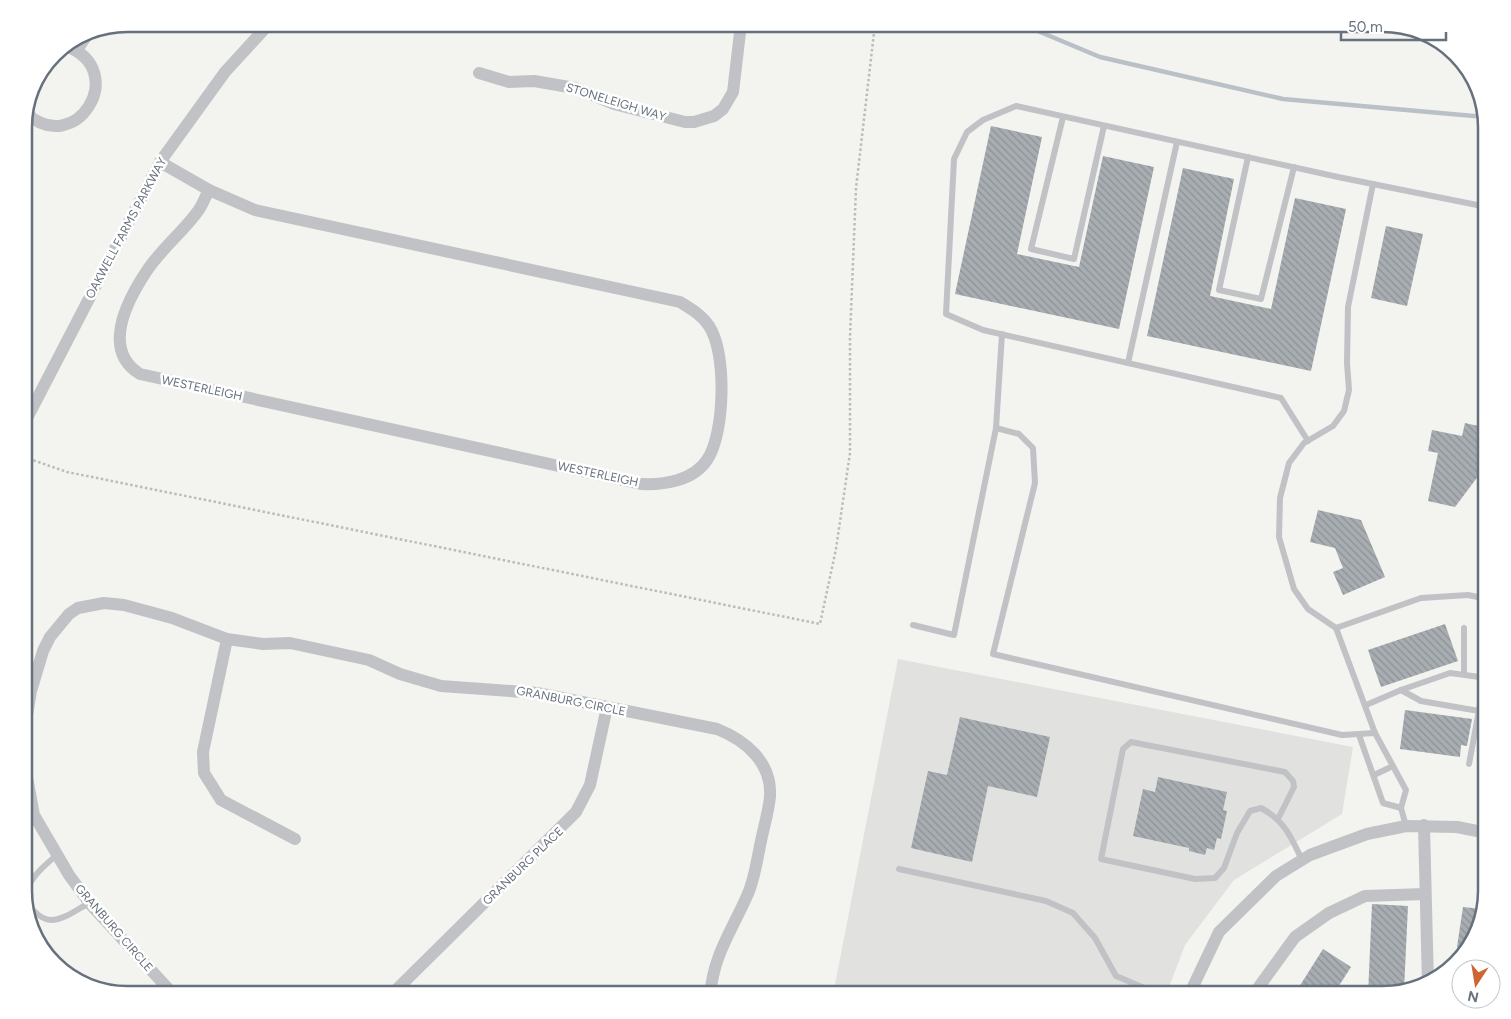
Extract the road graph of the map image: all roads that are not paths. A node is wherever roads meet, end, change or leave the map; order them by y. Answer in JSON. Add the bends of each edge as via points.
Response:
{"nodes":[{"id":1,"x":261,"y":33,"type":"edge"},
{"id":2,"x":740,"y":33,"type":"edge"},
{"id":3,"x":74,"y":50,"type":"edge"},
{"id":4,"x":479,"y":73,"type":"dead end"},
{"id":5,"x":1063,"y":117,"type":"junction"},
{"id":6,"x":33,"y":120,"type":"edge"},
{"id":7,"x":1104,"y":126,"type":"junction"},
{"id":8,"x":1177,"y":142,"type":"junction"},
{"id":9,"x":1248,"y":157,"type":"junction"},
{"id":10,"x":160,"y":162,"type":"junction"},
{"id":11,"x":1294,"y":167,"type":"junction"},
{"id":12,"x":1373,"y":184,"type":"junction"},
{"id":13,"x":209,"y":190,"type":"junction"},
{"id":14,"x":1478,"y":205,"type":"edge"},
{"id":15,"x":1002,"y":334,"type":"junction"},
{"id":16,"x":1128,"y":363,"type":"junction"},
{"id":17,"x":33,"y":407,"type":"edge"},
{"id":18,"x":996,"y":428,"type":"junction"},
{"id":19,"x":1308,"y":441,"type":"junction"},
{"id":20,"x":1478,"y":598,"type":"edge"},
{"id":21,"x":913,"y":624,"type":"dead end"},
{"id":22,"x":1336,"y":628,"type":"junction"},
{"id":23,"x":1464,"y":628,"type":"dead end"},
{"id":24,"x":227,"y":639,"type":"junction"},
{"id":25,"x":1464,"y":674,"type":"junction"},
{"id":26,"x":1478,"y":677,"type":"edge"},
{"id":27,"x":33,"y":684,"type":"edge"},
{"id":28,"x":1401,"y":690,"type":"junction"},
{"id":29,"x":1366,"y":705,"type":"junction"},
{"id":30,"x":607,"y":708,"type":"junction"},
{"id":31,"x":1478,"y":711,"type":"edge"},
{"id":32,"x":1478,"y":717,"type":"edge"},
{"id":33,"x":1375,"y":733,"type":"junction"},
{"id":34,"x":1359,"y":735,"type":"junction"},
{"id":35,"x":1470,"y":764,"type":"dead end"},
{"id":36,"x":1393,"y":766,"type":"junction"},
{"id":37,"x":1374,"y":775,"type":"junction"},
{"id":38,"x":1401,"y":808,"type":"junction"},
{"id":39,"x":1278,"y":819,"type":"junction"},
{"id":40,"x":33,"y":822,"type":"edge"},
{"id":41,"x":1424,"y":825,"type":"junction"},
{"id":42,"x":1406,"y":826,"type":"junction"},
{"id":43,"x":1478,"y":831,"type":"edge"},
{"id":44,"x":295,"y":839,"type":"dead end"},
{"id":45,"x":57,"y":855,"type":"junction"},
{"id":46,"x":1302,"y":860,"type":"junction"},
{"id":47,"x":900,"y":869,"type":"dead end"},
{"id":48,"x":33,"y":876,"type":"edge"},
{"id":49,"x":1425,"y":894,"type":"junction"},
{"id":50,"x":89,"y":903,"type":"junction"},
{"id":51,"x":34,"y":912,"type":"edge"},
{"id":52,"x":1428,"y":975,"type":"edge"},
{"id":53,"x":166,"y":986,"type":"edge"},
{"id":54,"x":400,"y":986,"type":"edge"},
{"id":55,"x":712,"y":986,"type":"edge"},
{"id":56,"x":1139,"y":986,"type":"edge"},
{"id":57,"x":1192,"y":986,"type":"edge"},
{"id":58,"x":1260,"y":986,"type":"edge"}],
"edges":[{"from":1,"to":10,"type":"street","name":"OAKWELL FARMS PARKWAY","via":[[225,72]]},
{"from":2,"to":4,"type":"street","name":"STONELEIGH WAY","via":[[733,92],[729,101],[714,116],[694,122],[614,104],[575,88],[534,81],[509,82]]},
{"from":3,"to":6,"type":"street","via":[[88,61],[95,75],[96,92],[90,107],[79,118],[64,125],[48,125]]},
{"from":5,"to":7,"type":"lane"},
{"from":5,"to":7,"type":"lane","via":[[1031,249],[1074,259]]},
{"from":5,"to":15,"type":"lane","via":[[1016,106],[983,120],[967,132],[954,159],[946,314],[983,330]]},
{"from":7,"to":8,"type":"lane"},
{"from":8,"to":9,"type":"lane"},
{"from":8,"to":16,"type":"lane"},
{"from":9,"to":11,"type":"lane"},
{"from":9,"to":11,"type":"lane","via":[[1219,290],[1252,298],[1261,299]]},
{"from":10,"to":13,"type":"street","name":"WESTERLEIGH"},
{"from":10,"to":17,"type":"street","name":"OAKWELL FARMS PARKWAY"},
{"from":11,"to":12,"type":"lane"},
{"from":12,"to":14,"type":"lane"},
{"from":12,"to":19,"type":"lane","via":[[1348,307],[1349,390],[1344,411],[1334,426]]},
{"from":13,"to":13,"type":"street","name":"WESTERLEIGH","via":[[255,210],[680,302],[709,325],[720,351],[719,420],[706,461],[690,474],[671,482],[641,484],[140,374],[123,357],[119,327],[146,272],[199,210]]},
{"from":15,"to":16,"type":"lane"},
{"from":15,"to":18,"type":"lane"},
{"from":16,"to":19,"type":"lane","via":[[1281,398]]},
{"from":18,"to":21,"type":"lane","via":[[954,636]]},
{"from":18,"to":34,"type":"lane","via":[[1019,434],[1033,448],[1035,483],[993,654],[1342,736]]},
{"from":19,"to":22,"type":"lane","via":[[1289,463],[1280,498],[1279,537],[1297,594],[1317,616]]},
{"from":20,"to":22,"type":"lane","via":[[1421,598]]},
{"from":22,"to":29,"type":"lane"},
{"from":23,"to":25,"type":"lane"},
{"from":24,"to":27,"type":"street","name":"GRANBURG CIRCLE","via":[[172,618],[124,605],[89,604],[69,614],[50,637]]},
{"from":24,"to":30,"type":"street","name":"GRANBURG CIRCLE","via":[[298,645],[369,660],[400,674],[441,686],[517,690]]},
{"from":24,"to":44,"type":"street","via":[[204,752],[204,773],[221,800]]},
{"from":25,"to":26,"type":"lane"},
{"from":25,"to":28,"type":"lane","via":[[1450,673]]},
{"from":28,"to":29,"type":"lane"},
{"from":28,"to":31,"type":"lane","via":[[1421,701]]},
{"from":29,"to":33,"type":"lane"},
{"from":30,"to":54,"type":"street","name":"GRANBURG PLACE","via":[[590,785],[576,812]]},
{"from":30,"to":55,"type":"street","name":"GRANBURG CIRCLE","via":[[717,729],[737,737],[753,750],[767,774],[770,795],[754,876],[722,946]]},
{"from":32,"to":35,"type":"lane"},
{"from":33,"to":34,"type":"lane"},
{"from":33,"to":36,"type":"lane"},
{"from":34,"to":37,"type":"lane"},
{"from":36,"to":37,"type":"lane"},
{"from":36,"to":38,"type":"lane","via":[[1406,790]]},
{"from":37,"to":38,"type":"lane","via":[[1383,803]]},
{"from":38,"to":42,"type":"lane"},
{"from":39,"to":39,"type":"lane","via":[[1261,808],[1250,811],[1237,833],[1224,868],[1215,878],[1196,880],[1101,859],[1123,749],[1131,742],[1285,772],[1293,781],[1294,788]]},
{"from":39,"to":46,"type":"lane","via":[[1288,831]]},
{"from":40,"to":45,"type":"street","name":"GRANBURG CIRCLE"},
{"from":41,"to":42,"type":"street"},
{"from":41,"to":43,"type":"street"},
{"from":41,"to":49,"type":"street"},
{"from":42,"to":46,"type":"street","via":[[1336,844]]},
{"from":45,"to":48,"type":"lane"},
{"from":45,"to":50,"type":"street","name":"GRANBURG CIRCLE"},
{"from":46,"to":57,"type":"street","via":[[1276,876],[1219,932]]},
{"from":47,"to":56,"type":"lane","via":[[1046,900],[1073,913],[1095,938],[1116,976]]},
{"from":49,"to":52,"type":"street"},
{"from":49,"to":58,"type":"street","via":[[1365,896],[1329,913],[1295,937]]},
{"from":50,"to":51,"type":"lane","via":[[62,918],[49,920]]},
{"from":50,"to":53,"type":"street","name":"GRANBURG CIRCLE"}]}
